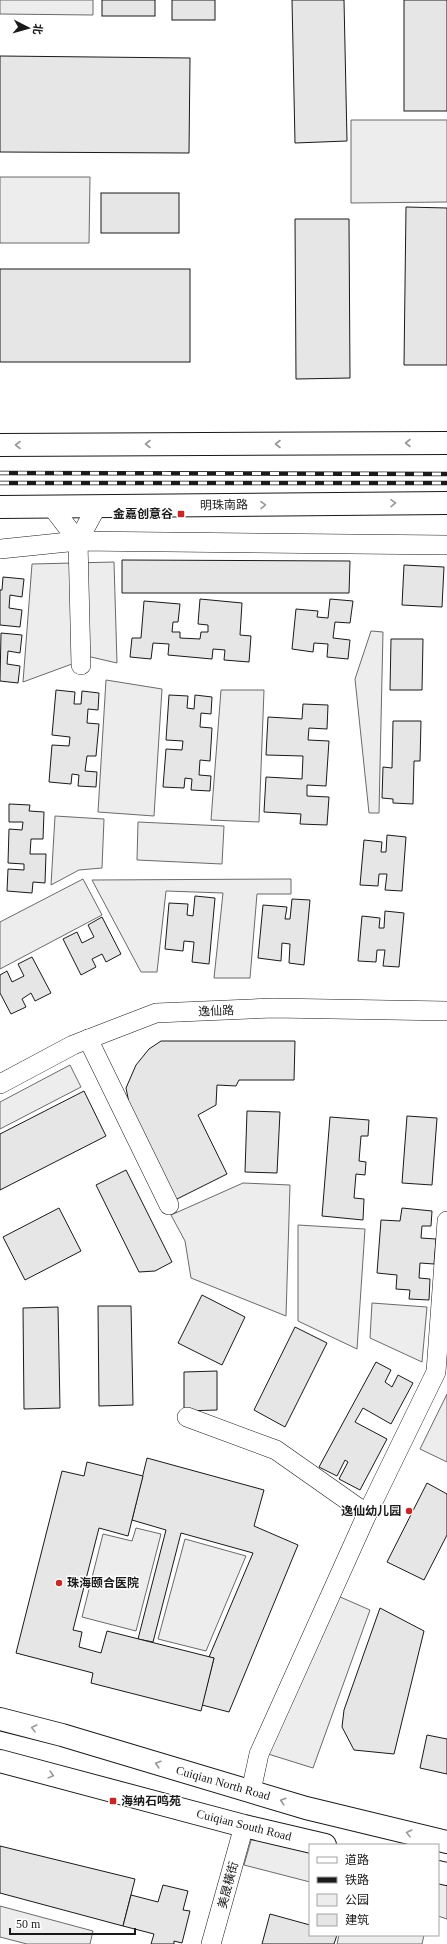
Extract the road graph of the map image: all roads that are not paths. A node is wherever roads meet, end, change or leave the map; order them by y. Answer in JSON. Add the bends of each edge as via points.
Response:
{"nodes":[{"id":1,"x":447,"y":443,"type":"edge"},
{"id":2,"x":0,"y":445,"type":"edge"},
{"id":3,"x":447,"y":503,"type":"edge"},
{"id":4,"x":52,"y":506,"type":"junction"},
{"id":5,"x":97,"y":506,"type":"junction"},
{"id":6,"x":0,"y":507,"type":"edge"},
{"id":7,"x":78,"y":542,"type":"junction"},
{"id":8,"x":447,"y":545,"type":"edge"},
{"id":9,"x":0,"y":549,"type":"edge"},
{"id":10,"x":81,"y":665,"type":"dead end"},
{"id":11,"x":447,"y":1011,"type":"edge"},
{"id":12,"x":88,"y":1039,"type":"junction"},
{"id":13,"x":0,"y":1084,"type":"edge"},
{"id":14,"x":169,"y":1205,"type":"dead end"},
{"id":15,"x":447,"y":1221,"type":"edge"},
{"id":16,"x":187,"y":1417,"type":"dead end"},
{"id":17,"x":367,"y":1514,"type":"junction"},
{"id":18,"x":0,"y":1720,"type":"edge"},
{"id":19,"x":0,"y":1761,"type":"edge"},
{"id":20,"x":251,"y":1791,"type":"junction"},
{"id":21,"x":244,"y":1826,"type":"junction"},
{"id":22,"x":447,"y":1842,"type":"edge"},
{"id":23,"x":321,"y":1844,"type":"edge"},
{"id":24,"x":211,"y":1944,"type":"edge"}],
"edges":[{"from":1,"to":2,"type":"main road","one_way":true},
{"from":5,"to":3,"type":"main road","name":"明珠南路","one_way":true},
{"from":4,"to":5,"type":"main road","name":"明珠南路"},
{"from":4,"to":6,"type":"main road","name":"明珠南路"},
{"from":4,"to":7,"type":"street"},
{"from":5,"to":7,"type":"street"},
{"from":7,"to":8,"type":"street"},
{"from":7,"to":9,"type":"street"},
{"from":7,"to":10,"type":"street"},
{"from":11,"to":12,"type":"street","name":"逸仙路","via":[[273,1008],[156,1013]]},
{"from":12,"to":13,"type":"street","name":"逸仙路"},
{"from":12,"to":14,"type":"street"},
{"from":15,"to":17,"type":"street","via":[[436,1372]]},
{"from":16,"to":17,"type":"street","via":[[276,1450]]},
{"from":17,"to":20,"type":"street","via":[[259,1754]]},
{"from":20,"to":18,"type":"main road","name":"Cuiqian North Road","one_way":true,"via":[[62,1735]]},
{"from":19,"to":21,"type":"main road","name":"Cuiqian South Road","one_way":true},
{"from":22,"to":20,"type":"main road","name":"Cuiqian North Road","one_way":true,"via":[[306,1808]]},
{"from":21,"to":23,"type":"main road","name":"Cuiqian South Road"},
{"from":21,"to":24,"type":"street","name":"美晟橫街"}]}
